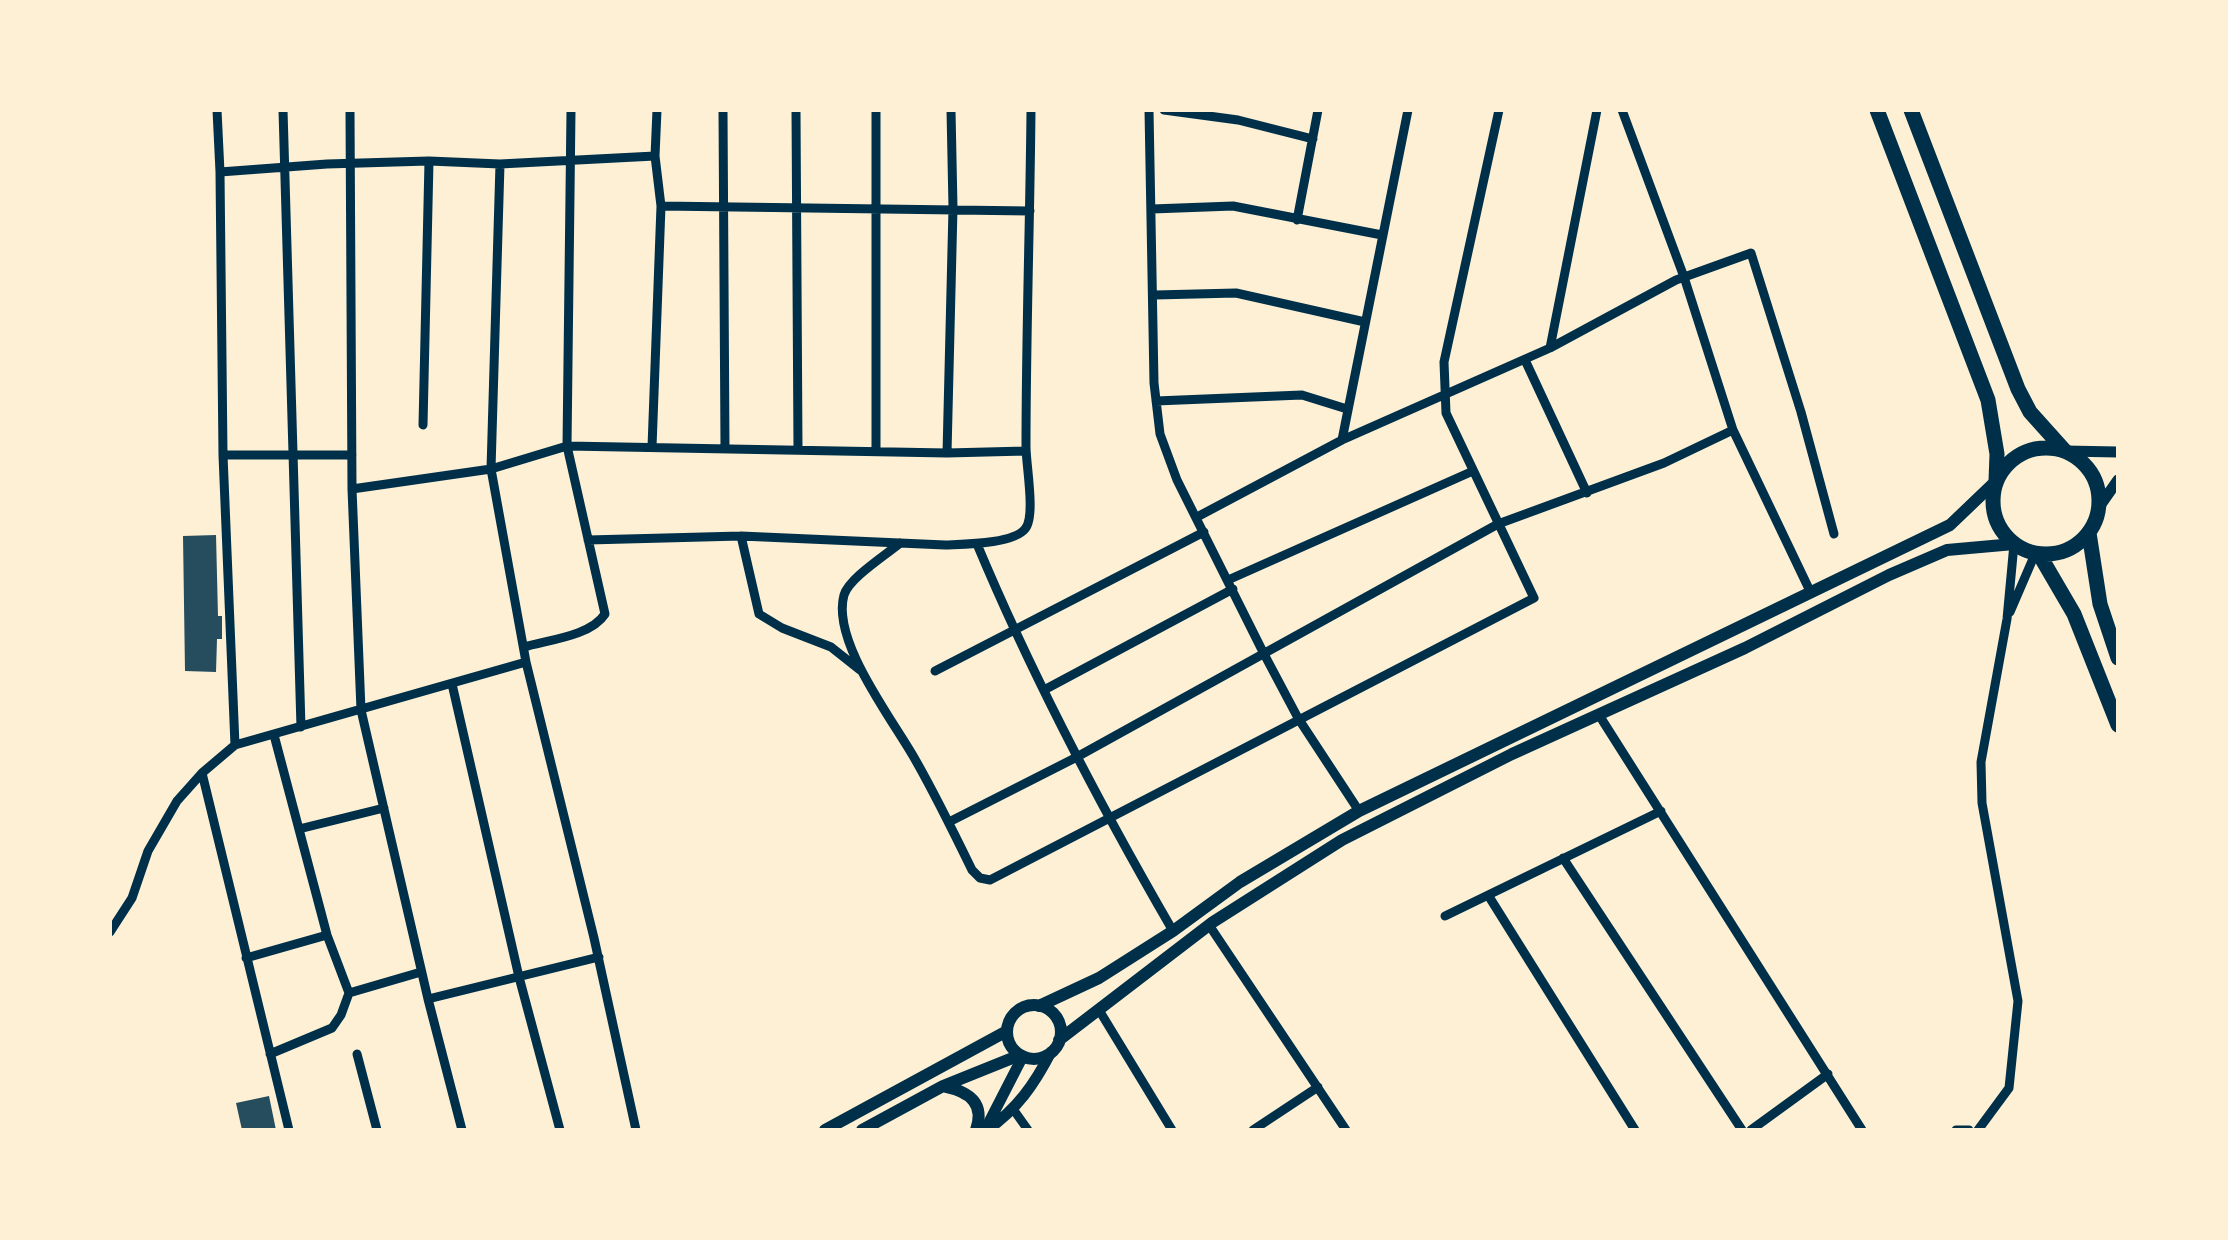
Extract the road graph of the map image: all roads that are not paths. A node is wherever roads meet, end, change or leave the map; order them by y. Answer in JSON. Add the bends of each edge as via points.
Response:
{"nodes":[{"id":1,"x":217,"y":110,"type":"edge"},
{"id":2,"x":283,"y":110,"type":"edge"},
{"id":3,"x":350,"y":110,"type":"edge"},
{"id":4,"x":571,"y":110,"type":"edge"},
{"id":5,"x":657,"y":110,"type":"edge"},
{"id":6,"x":723,"y":110,"type":"edge"},
{"id":7,"x":796,"y":110,"type":"edge"},
{"id":8,"x":876,"y":110,"type":"edge"},
{"id":9,"x":951,"y":110,"type":"edge"},
{"id":10,"x":1031,"y":110,"type":"edge"},
{"id":11,"x":1150,"y":110,"type":"edge"},
{"id":12,"x":1164,"y":110,"type":"edge"},
{"id":13,"x":1318,"y":110,"type":"edge"},
{"id":14,"x":1408,"y":110,"type":"edge"},
{"id":15,"x":1498,"y":110,"type":"edge"},
{"id":16,"x":1597,"y":110,"type":"edge"},
{"id":17,"x":1622,"y":110,"type":"edge"},
{"id":18,"x":1878,"y":110,"type":"edge"},
{"id":19,"x":1910,"y":110,"type":"edge"},
{"id":20,"x":1313,"y":139,"type":"junction"},
{"id":21,"x":656,"y":156,"type":"junction"},
{"id":22,"x":570,"y":159,"type":"junction"},
{"id":23,"x":430,"y":162,"type":"junction"},
{"id":24,"x":350,"y":163,"type":"junction"},
{"id":25,"x":500,"y":164,"type":"junction"},
{"id":26,"x":283,"y":166,"type":"junction"},
{"id":27,"x":220,"y":172,"type":"junction"},
{"id":28,"x":661,"y":206,"type":"junction"},
{"id":29,"x":722,"y":206,"type":"junction"},
{"id":30,"x":797,"y":207,"type":"junction"},
{"id":31,"x":876,"y":208,"type":"junction"},
{"id":32,"x":954,"y":208,"type":"junction"},
{"id":33,"x":1152,"y":209,"type":"junction"},
{"id":34,"x":1030,"y":211,"type":"junction"},
{"id":35,"x":1297,"y":220,"type":"junction"},
{"id":36,"x":1382,"y":236,"type":"junction"},
{"id":37,"x":1684,"y":277,"type":"junction"},
{"id":38,"x":1155,"y":295,"type":"junction"},
{"id":39,"x":1365,"y":322,"type":"junction"},
{"id":40,"x":1550,"y":348,"type":"junction"},
{"id":41,"x":1525,"y":360,"type":"junction"},
{"id":42,"x":1444,"y":393,"type":"junction"},
{"id":43,"x":1156,"y":401,"type":"junction"},
{"id":44,"x":1347,"y":409,"type":"junction"},
{"id":45,"x":423,"y":425,"type":"dead end"},
{"id":46,"x":1733,"y":430,"type":"junction"},
{"id":47,"x":1342,"y":440,"type":"junction"},
{"id":48,"x":566,"y":446,"type":"junction"},
{"id":49,"x":652,"y":447,"type":"junction"},
{"id":50,"x":725,"y":448,"type":"junction"},
{"id":51,"x":798,"y":448,"type":"junction"},
{"id":52,"x":876,"y":450,"type":"junction"},
{"id":53,"x":1026,"y":450,"type":"junction"},
{"id":54,"x":2065,"y":451,"type":"junction"},
{"id":55,"x":2118,"y":452,"type":"edge"},
{"id":56,"x":947,"y":453,"type":"junction"},
{"id":57,"x":292,"y":454,"type":"junction"},
{"id":58,"x":223,"y":455,"type":"junction"},
{"id":59,"x":352,"y":455,"type":"junction"},
{"id":60,"x":490,"y":469,"type":"junction"},
{"id":61,"x":1473,"y":472,"type":"junction"},
{"id":62,"x":2118,"y":480,"type":"edge"},
{"id":63,"x":1996,"y":481,"type":"junction"},
{"id":64,"x":352,"y":489,"type":"junction"},
{"id":65,"x":1587,"y":493,"type":"junction"},
{"id":66,"x":2099,"y":508,"type":"junction"},
{"id":67,"x":1196,"y":518,"type":"junction"},
{"id":68,"x":1498,"y":524,"type":"junction"},
{"id":69,"x":1204,"y":532,"type":"junction"},
{"id":70,"x":2089,"y":533,"type":"junction"},
{"id":71,"x":1834,"y":534,"type":"dead end"},
{"id":72,"x":740,"y":536,"type":"junction"},
{"id":73,"x":588,"y":540,"type":"junction"},
{"id":74,"x":900,"y":543,"type":"junction"},
{"id":75,"x":978,"y":544,"type":"junction"},
{"id":76,"x":2014,"y":544,"type":"junction"},
{"id":77,"x":2037,"y":554,"type":"junction"},
{"id":78,"x":1231,"y":584,"type":"junction"},
{"id":79,"x":1810,"y":591,"type":"junction"},
{"id":80,"x":2008,"y":619,"type":"junction"},
{"id":81,"x":1012,"y":629,"type":"junction"},
{"id":82,"x":524,"y":647,"type":"junction"},
{"id":83,"x":1263,"y":652,"type":"junction"},
{"id":84,"x":2118,"y":658,"type":"edge"},
{"id":85,"x":526,"y":662,"type":"junction"},
{"id":86,"x":934,"y":670,"type":"dead end"},
{"id":87,"x":864,"y":673,"type":"junction"},
{"id":88,"x":452,"y":684,"type":"junction"},
{"id":89,"x":1044,"y":690,"type":"junction"},
{"id":90,"x":361,"y":710,"type":"junction"},
{"id":91,"x":1598,"y":715,"type":"junction"},
{"id":92,"x":1298,"y":718,"type":"junction"},
{"id":93,"x":2118,"y":726,"type":"edge"},
{"id":94,"x":301,"y":727,"type":"junction"},
{"id":95,"x":274,"y":735,"type":"junction"},
{"id":96,"x":234,"y":745,"type":"junction"},
{"id":97,"x":1074,"y":758,"type":"junction"},
{"id":98,"x":202,"y":774,"type":"junction"},
{"id":99,"x":384,"y":808,"type":"junction"},
{"id":100,"x":1661,"y":811,"type":"junction"},
{"id":101,"x":1359,"y":812,"type":"junction"},
{"id":102,"x":1109,"y":821,"type":"junction"},
{"id":103,"x":949,"y":822,"type":"junction"},
{"id":104,"x":299,"y":829,"type":"junction"},
{"id":105,"x":1564,"y":858,"type":"junction"},
{"id":106,"x":1488,"y":895,"type":"junction"},
{"id":107,"x":1445,"y":916,"type":"dead end"},
{"id":108,"x":1209,"y":925,"type":"junction"},
{"id":109,"x":110,"y":932,"type":"edge"},
{"id":110,"x":1173,"y":932,"type":"junction"},
{"id":111,"x":327,"y":935,"type":"junction"},
{"id":112,"x":599,"y":957,"type":"junction"},
{"id":113,"x":246,"y":958,"type":"junction"},
{"id":114,"x":422,"y":972,"type":"junction"},
{"id":115,"x":519,"y":977,"type":"junction"},
{"id":116,"x":348,"y":994,"type":"junction"},
{"id":117,"x":428,"y":999,"type":"junction"},
{"id":118,"x":1039,"y":1006,"type":"junction"},
{"id":119,"x":1099,"y":1010,"type":"junction"},
{"id":120,"x":1007,"y":1032,"type":"junction"},
{"id":121,"x":1055,"y":1046,"type":"junction"},
{"id":122,"x":270,"y":1054,"type":"junction"},
{"id":123,"x":358,"y":1054,"type":"dead end"},
{"id":124,"x":1022,"y":1056,"type":"junction"},
{"id":125,"x":1828,"y":1074,"type":"junction"},
{"id":126,"x":943,"y":1086,"type":"junction"},
{"id":127,"x":1318,"y":1088,"type":"junction"},
{"id":128,"x":1014,"y":1109,"type":"junction"},
{"id":129,"x":288,"y":1130,"type":"edge"},
{"id":130,"x":377,"y":1130,"type":"edge"},
{"id":131,"x":462,"y":1130,"type":"edge"},
{"id":132,"x":560,"y":1130,"type":"edge"},
{"id":133,"x":636,"y":1130,"type":"edge"},
{"id":134,"x":825,"y":1130,"type":"edge"},
{"id":135,"x":862,"y":1130,"type":"edge"},
{"id":136,"x":976,"y":1130,"type":"edge"},
{"id":137,"x":986,"y":1130,"type":"edge"},
{"id":138,"x":1028,"y":1130,"type":"edge"},
{"id":139,"x":1172,"y":1130,"type":"edge"},
{"id":140,"x":1253,"y":1130,"type":"edge"},
{"id":141,"x":1346,"y":1130,"type":"edge"},
{"id":142,"x":1635,"y":1130,"type":"edge"},
{"id":143,"x":1742,"y":1130,"type":"edge"},
{"id":144,"x":1751,"y":1130,"type":"edge"},
{"id":145,"x":1862,"y":1130,"type":"edge"},
{"id":146,"x":1956,"y":1130,"type":"edge"},
{"id":147,"x":1969,"y":1130,"type":"edge"},
{"id":148,"x":1978,"y":1130,"type":"edge"}],
"edges":[{"from":1,"to":27,"type":"street"},
{"from":2,"to":26,"type":"street"},
{"from":3,"to":24,"type":"street"},
{"from":4,"to":22,"type":"street"},
{"from":5,"to":21,"type":"street"},
{"from":6,"to":29,"type":"street"},
{"from":7,"to":30,"type":"street"},
{"from":8,"to":31,"type":"street"},
{"from":9,"to":32,"type":"street"},
{"from":10,"to":34,"type":"street"},
{"from":11,"to":33,"type":"street"},
{"from":12,"to":20,"type":"street"},
{"from":13,"to":20,"type":"street"},
{"from":14,"to":36,"type":"street"},
{"from":15,"to":42,"type":"street","via":[[1444,362]]},
{"from":16,"to":40,"type":"street"},
{"from":17,"to":37,"type":"street"},
{"from":18,"to":63,"type":"highway","via":[[1988,400]]},
{"from":19,"to":54,"type":"highway","via":[[2018,389]]},
{"from":20,"to":35,"type":"street"},
{"from":21,"to":22,"type":"street"},
{"from":21,"to":28,"type":"street"},
{"from":22,"to":25,"type":"street"},
{"from":22,"to":48,"type":"street"},
{"from":23,"to":24,"type":"street"},
{"from":23,"to":25,"type":"street"},
{"from":23,"to":45,"type":"street"},
{"from":24,"to":26,"type":"street"},
{"from":24,"to":59,"type":"street"},
{"from":25,"to":60,"type":"street"},
{"from":26,"to":27,"type":"street"},
{"from":26,"to":57,"type":"street"},
{"from":27,"to":58,"type":"street"},
{"from":28,"to":29,"type":"street"},
{"from":28,"to":49,"type":"street"},
{"from":29,"to":30,"type":"street"},
{"from":29,"to":50,"type":"street"},
{"from":30,"to":31,"type":"street"},
{"from":30,"to":51,"type":"street"},
{"from":31,"to":32,"type":"street"},
{"from":31,"to":52,"type":"street"},
{"from":32,"to":34,"type":"street"},
{"from":32,"to":56,"type":"street"},
{"from":33,"to":35,"type":"street","via":[[1233,206]]},
{"from":33,"to":38,"type":"street"},
{"from":34,"to":53,"type":"street"},
{"from":35,"to":36,"type":"street"},
{"from":36,"to":39,"type":"street"},
{"from":37,"to":40,"type":"street"},
{"from":37,"to":46,"type":"street"},
{"from":37,"to":71,"type":"street","via":[[1751,253]]},
{"from":38,"to":39,"type":"street","via":[[1236,293]]},
{"from":38,"to":43,"type":"street"},
{"from":39,"to":44,"type":"street"},
{"from":40,"to":41,"type":"street"},
{"from":41,"to":42,"type":"street"},
{"from":41,"to":65,"type":"street"},
{"from":42,"to":47,"type":"street"},
{"from":42,"to":61,"type":"street","via":[[1446,413]]},
{"from":43,"to":44,"type":"street","via":[[1302,394]]},
{"from":43,"to":67,"type":"street","via":[[1168,459]]},
{"from":44,"to":47,"type":"street"},
{"from":46,"to":65,"type":"street"},
{"from":46,"to":79,"type":"street"},
{"from":47,"to":67,"type":"street"},
{"from":48,"to":49,"type":"street"},
{"from":48,"to":60,"type":"street"},
{"from":48,"to":73,"type":"street"},
{"from":49,"to":50,"type":"street"},
{"from":50,"to":51,"type":"street"},
{"from":51,"to":52,"type":"street"},
{"from":52,"to":56,"type":"street"},
{"from":53,"to":56,"type":"street"},
{"from":53,"to":75,"type":"street","via":[[1030,521],[1017,536]]},
{"from":54,"to":55,"type":"street"},
{"from":54,"to":63,"type":"highway","via":[[2024,452]]},
{"from":54,"to":66,"type":"highway","via":[[2088,468]]},
{"from":57,"to":58,"type":"street"},
{"from":57,"to":59,"type":"street"},
{"from":57,"to":94,"type":"street"},
{"from":58,"to":96,"type":"street"},
{"from":59,"to":64,"type":"street"},
{"from":60,"to":64,"type":"street"},
{"from":60,"to":82,"type":"street"},
{"from":61,"to":68,"type":"street"},
{"from":61,"to":78,"type":"street"},
{"from":62,"to":66,"type":"street"},
{"from":63,"to":76,"type":"highway","via":[[1993,509]]},
{"from":63,"to":79,"type":"main road","via":[[1950,525]]},
{"from":64,"to":90,"type":"street"},
{"from":65,"to":68,"type":"street"},
{"from":66,"to":70,"type":"highway"},
{"from":67,"to":69,"type":"street"},
{"from":68,"to":83,"type":"street"},
{"from":68,"to":92,"type":"street","via":[[1534,598]]},
{"from":69,"to":78,"type":"street"},
{"from":69,"to":81,"type":"street"},
{"from":70,"to":77,"type":"highway","via":[[2067,550]]},
{"from":70,"to":84,"type":"highway","via":[[2100,604]]},
{"from":72,"to":73,"type":"street"},
{"from":72,"to":74,"type":"street"},
{"from":72,"to":87,"type":"street","via":[[759,614],[831,647]]},
{"from":73,"to":82,"type":"street","via":[[602,620]]},
{"from":74,"to":75,"type":"street"},
{"from":74,"to":87,"type":"street","via":[[844,595],[848,636]]},
{"from":75,"to":81,"type":"street"},
{"from":76,"to":77,"type":"highway"},
{"from":76,"to":80,"type":"street"},
{"from":76,"to":91,"type":"main road","via":[[1947,550]]},
{"from":77,"to":80,"type":"street"},
{"from":77,"to":93,"type":"highway","via":[[2074,614]]},
{"from":78,"to":83,"type":"street"},
{"from":78,"to":89,"type":"street"},
{"from":79,"to":101,"type":"main road"},
{"from":80,"to":148,"type":"street","via":[[1980,762],[2018,1026],[2008,1088]]},
{"from":81,"to":86,"type":"street"},
{"from":81,"to":89,"type":"street"},
{"from":82,"to":85,"type":"street"},
{"from":83,"to":92,"type":"street"},
{"from":83,"to":97,"type":"street"},
{"from":85,"to":88,"type":"street"},
{"from":85,"to":112,"type":"street"},
{"from":87,"to":103,"type":"street"},
{"from":88,"to":90,"type":"street"},
{"from":88,"to":115,"type":"street"},
{"from":89,"to":97,"type":"street"},
{"from":90,"to":94,"type":"street"},
{"from":90,"to":99,"type":"street"},
{"from":91,"to":100,"type":"street"},
{"from":91,"to":108,"type":"main road","via":[[1342,840]]},
{"from":92,"to":101,"type":"street"},
{"from":92,"to":102,"type":"street"},
{"from":94,"to":95,"type":"street"},
{"from":95,"to":96,"type":"street"},
{"from":95,"to":104,"type":"street"},
{"from":96,"to":98,"type":"street"},
{"from":97,"to":102,"type":"street"},
{"from":97,"to":103,"type":"street"},
{"from":98,"to":109,"type":"street","via":[[177,801]]},
{"from":98,"to":113,"type":"street"},
{"from":99,"to":104,"type":"street"},
{"from":99,"to":114,"type":"street"},
{"from":100,"to":105,"type":"street"},
{"from":100,"to":125,"type":"street"},
{"from":101,"to":110,"type":"main road","via":[[1240,882]]},
{"from":102,"to":103,"type":"street","via":[[990,880],[972,870]]},
{"from":102,"to":110,"type":"street"},
{"from":104,"to":111,"type":"street"},
{"from":105,"to":106,"type":"street"},
{"from":105,"to":143,"type":"street"},
{"from":106,"to":107,"type":"street"},
{"from":106,"to":142,"type":"street"},
{"from":108,"to":119,"type":"main road"},
{"from":108,"to":127,"type":"street"},
{"from":110,"to":118,"type":"main road"},
{"from":111,"to":113,"type":"street"},
{"from":111,"to":116,"type":"street"},
{"from":112,"to":115,"type":"street"},
{"from":112,"to":133,"type":"street"},
{"from":113,"to":122,"type":"street"},
{"from":114,"to":116,"type":"street"},
{"from":114,"to":117,"type":"street"},
{"from":115,"to":117,"type":"street"},
{"from":115,"to":132,"type":"street"},
{"from":116,"to":122,"type":"street","via":[[332,1028]]},
{"from":117,"to":131,"type":"street"},
{"from":118,"to":120,"type":"main road","via":[[1017,1011]]},
{"from":118,"to":121,"type":"main road","via":[[1057,1018]]},
{"from":119,"to":121,"type":"main road"},
{"from":119,"to":139,"type":"street"},
{"from":120,"to":124,"type":"main road"},
{"from":120,"to":134,"type":"main road"},
{"from":121,"to":124,"type":"main road","via":[[1038,1058]]},
{"from":121,"to":128,"type":"street"},
{"from":122,"to":129,"type":"street"},
{"from":123,"to":130,"type":"street"},
{"from":124,"to":126,"type":"main road"},
{"from":124,"to":137,"type":"street"},
{"from":125,"to":144,"type":"street"},
{"from":125,"to":145,"type":"street"},
{"from":126,"to":135,"type":"main road"},
{"from":126,"to":136,"type":"main road","via":[[973,1098]]},
{"from":127,"to":140,"type":"street"},
{"from":127,"to":141,"type":"street"},
{"from":128,"to":137,"type":"street"},
{"from":128,"to":138,"type":"street"},
{"from":146,"to":147,"type":"street"}]}
